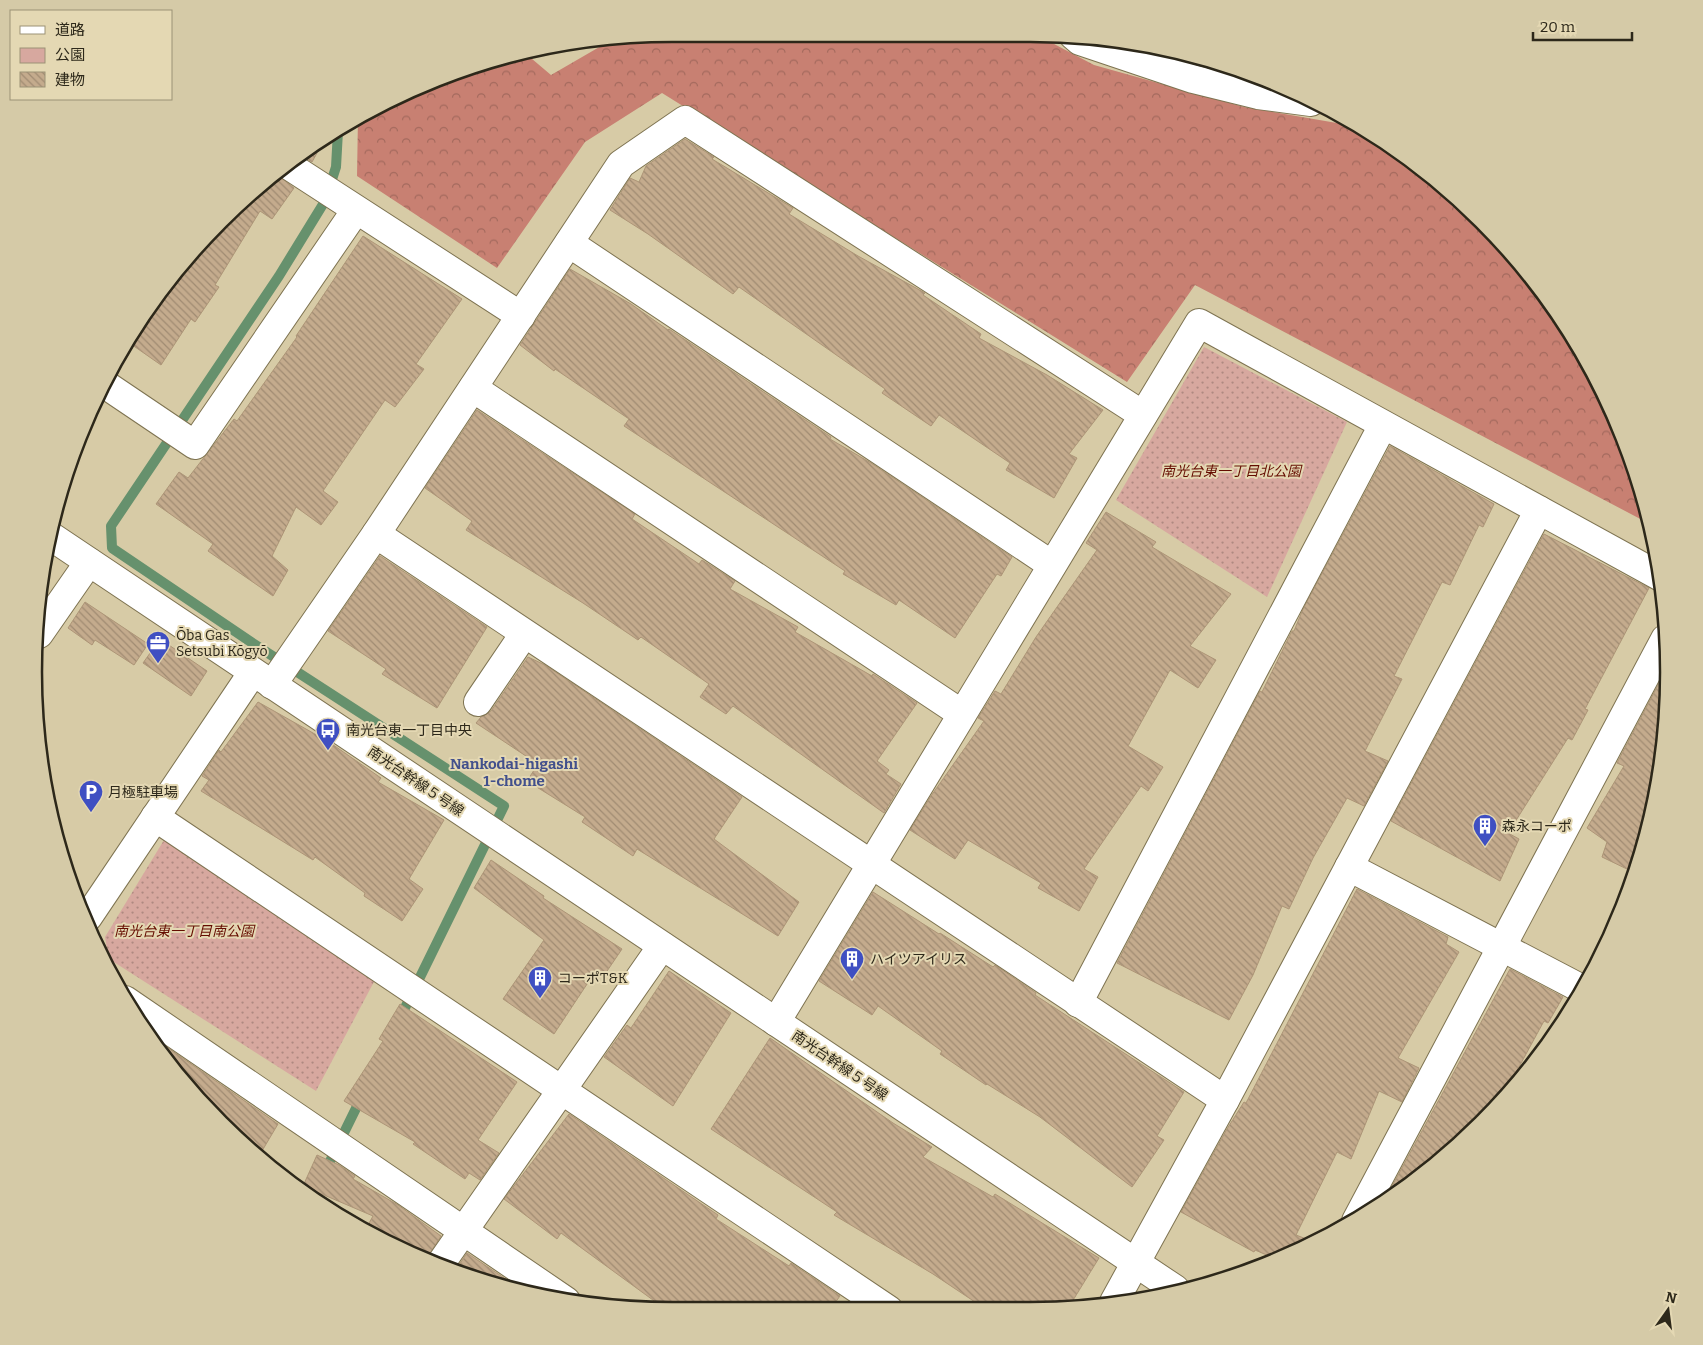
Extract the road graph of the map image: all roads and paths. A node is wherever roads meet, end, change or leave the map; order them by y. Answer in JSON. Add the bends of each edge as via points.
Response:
{"nodes":[{"id":1,"x":1104,"y":47,"type":"edge"},
{"id":2,"x":1263,"y":89,"type":"edge"},
{"id":3,"x":1280,"y":94,"type":"edge"},
{"id":4,"x":294,"y":169,"type":"edge"},
{"id":5,"x":340,"y":199,"type":"junction"},
{"id":6,"x":569,"y":242,"type":"junction"},
{"id":7,"x":521,"y":316,"type":"junction"},
{"id":8,"x":110,"y":388,"type":"edge"},
{"id":9,"x":473,"y":388,"type":"junction"},
{"id":10,"x":1143,"y":415,"type":"junction"},
{"id":11,"x":1383,"y":425,"type":"junction"},
{"id":12,"x":1539,"y":510,"type":"junction"},
{"id":13,"x":376,"y":534,"type":"junction"},
{"id":14,"x":57,"y":540,"type":"edge"},
{"id":15,"x":89,"y":562,"type":"junction"},
{"id":16,"x":1052,"y":565,"type":"junction"},
{"id":17,"x":1652,"y":572,"type":"edge"},
{"id":18,"x":44,"y":626,"type":"edge"},
{"id":19,"x":524,"y":634,"type":"junction"},
{"id":20,"x":1659,"y":649,"type":"edge"},
{"id":21,"x":269,"y":676,"type":"junction"},
{"id":22,"x":478,"y":702,"type":"dead end"},
{"id":23,"x":962,"y":714,"type":"junction"},
{"id":24,"x":155,"y":817,"type":"junction"},
{"id":25,"x":870,"y":865,"type":"junction"},
{"id":26,"x":1349,"y":867,"type":"junction"},
{"id":27,"x":90,"y":914,"type":"edge"},
{"id":28,"x":662,"y":946,"type":"junction"},
{"id":29,"x":1502,"y":947,"type":"junction"},
{"id":30,"x":1577,"y":986,"type":"edge"},
{"id":31,"x":1078,"y":1003,"type":"junction"},
{"id":32,"x":142,"y":1011,"type":"edge"},
{"id":33,"x":776,"y":1022,"type":"junction"},
{"id":34,"x":562,"y":1090,"type":"junction"},
{"id":35,"x":1225,"y":1100,"type":"junction"},
{"id":36,"x":1364,"y":1207,"type":"edge"},
{"id":37,"x":464,"y":1231,"type":"junction"},
{"id":38,"x":444,"y":1260,"type":"edge"},
{"id":39,"x":1135,"y":1262,"type":"junction"},
{"id":40,"x":1171,"y":1286,"type":"edge"},
{"id":41,"x":550,"y":1290,"type":"edge"},
{"id":42,"x":1117,"y":1296,"type":"edge"},
{"id":43,"x":877,"y":1302,"type":"edge"}],
"edges":[{"from":1,"to":2,"type":"street","via":[[1193,79]]},
{"from":2,"to":3,"type":"street"},
{"from":4,"to":5,"type":"street"},
{"from":5,"to":7,"type":"street"},
{"from":5,"to":8,"type":"street","via":[[195,445]]},
{"from":6,"to":7,"type":"street"},
{"from":6,"to":10,"type":"street","via":[[621,164],[685,120]]},
{"from":6,"to":16,"type":"street"},
{"from":7,"to":9,"type":"street"},
{"from":9,"to":13,"type":"street"},
{"from":9,"to":23,"type":"street"},
{"from":10,"to":11,"type":"street","via":[[1199,323]]},
{"from":10,"to":16,"type":"street"},
{"from":11,"to":12,"type":"street"},
{"from":11,"to":31,"type":"street"},
{"from":12,"to":17,"type":"street"},
{"from":12,"to":26,"type":"street"},
{"from":13,"to":19,"type":"street"},
{"from":13,"to":21,"type":"street","via":[[298,646]]},
{"from":14,"to":15,"type":"street","name":"南光台幹線５号線"},
{"from":15,"to":18,"type":"street"},
{"from":15,"to":21,"type":"street","name":"南光台幹線５号線"},
{"from":16,"to":23,"type":"street"},
{"from":19,"to":22,"type":"street"},
{"from":19,"to":25,"type":"street"},
{"from":20,"to":29,"type":"street"},
{"from":21,"to":24,"type":"street"},
{"from":21,"to":28,"type":"street","name":"南光台幹線５号線"},
{"from":23,"to":25,"type":"street"},
{"from":24,"to":27,"type":"street"},
{"from":24,"to":34,"type":"street"},
{"from":25,"to":31,"type":"street"},
{"from":25,"to":33,"type":"street"},
{"from":26,"to":29,"type":"street"},
{"from":26,"to":35,"type":"street"},
{"from":28,"to":33,"type":"street","name":"南光台幹線５号線"},
{"from":28,"to":34,"type":"street"},
{"from":29,"to":30,"type":"street"},
{"from":29,"to":36,"type":"street"},
{"from":31,"to":35,"type":"street"},
{"from":32,"to":37,"type":"street"},
{"from":33,"to":39,"type":"street","name":"南光台幹線５号線"},
{"from":34,"to":37,"type":"street"},
{"from":34,"to":43,"type":"street"},
{"from":35,"to":39,"type":"street"},
{"from":37,"to":38,"type":"street"},
{"from":37,"to":41,"type":"street"},
{"from":39,"to":40,"type":"street","name":"南光台幹線５号線"},
{"from":39,"to":42,"type":"street"}]}
